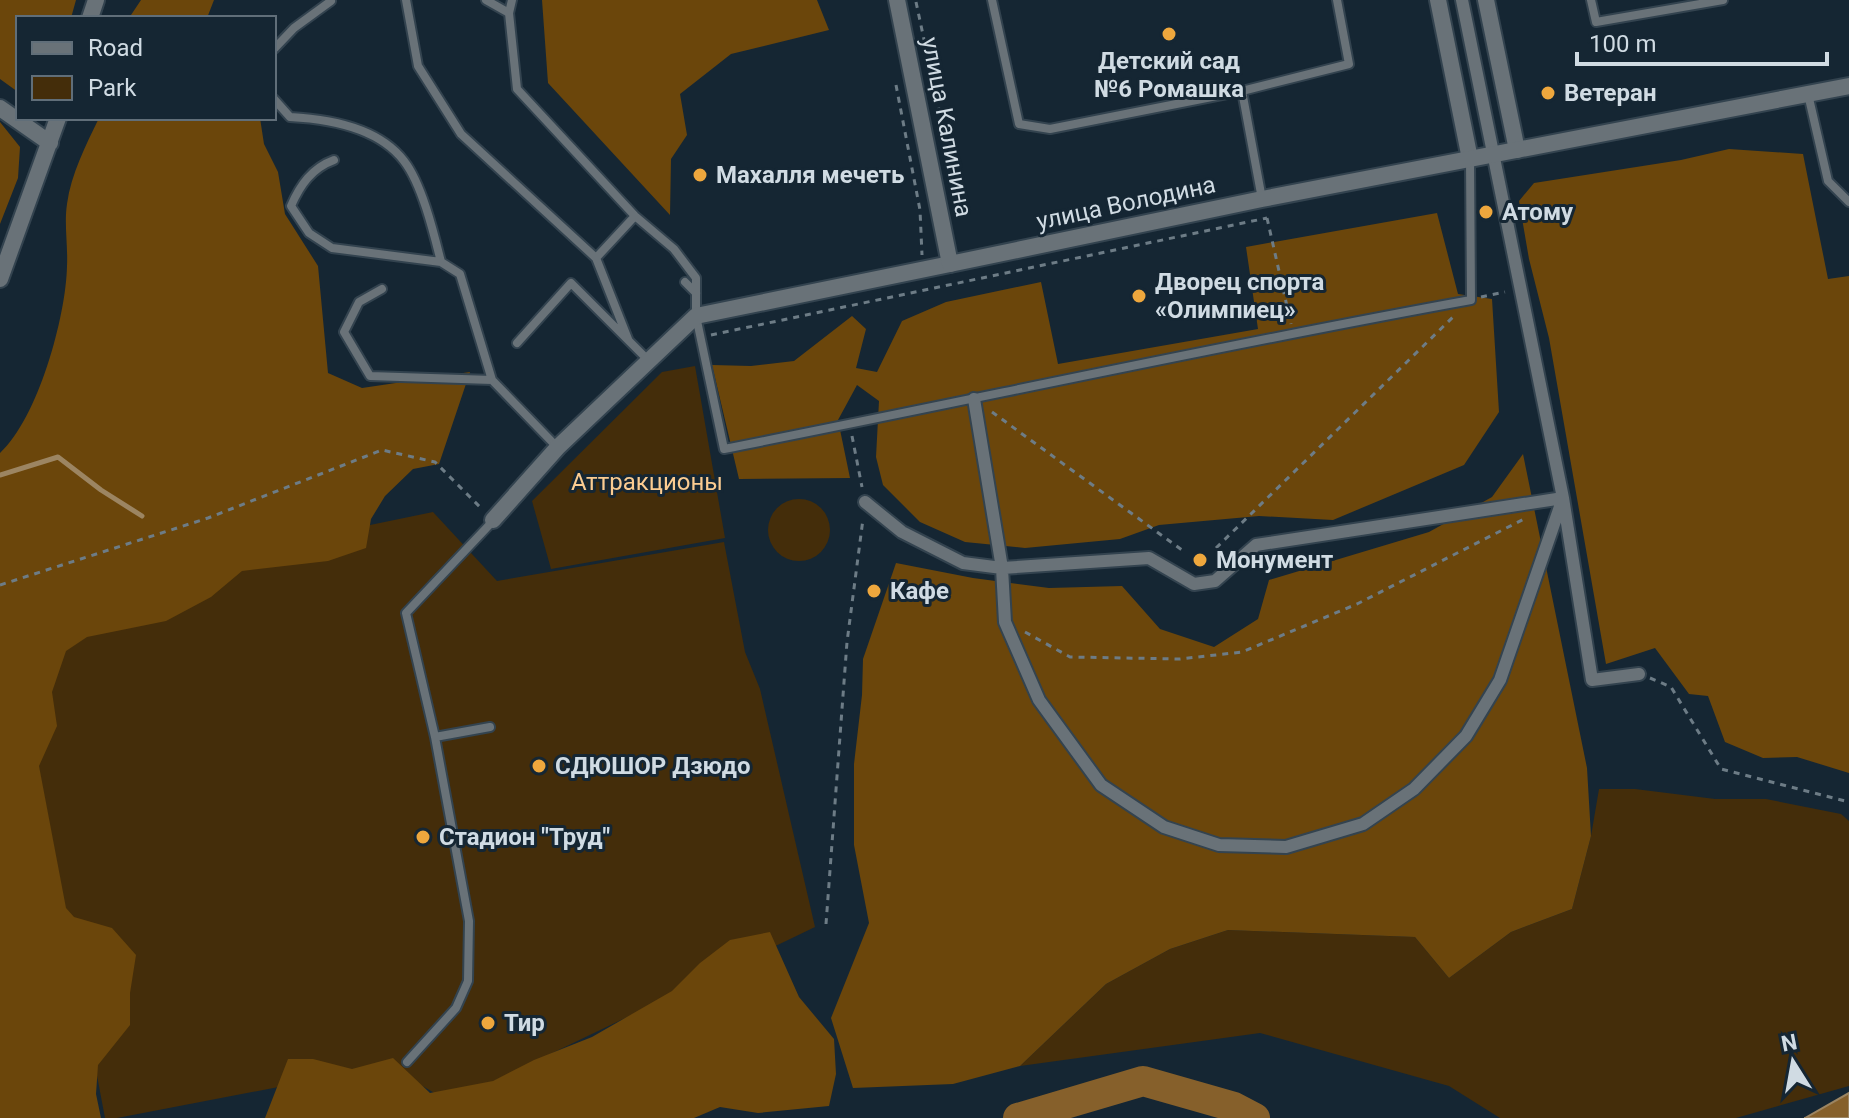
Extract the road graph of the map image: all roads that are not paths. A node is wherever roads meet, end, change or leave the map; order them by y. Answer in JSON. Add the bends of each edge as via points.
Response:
{"nodes":[{"id":1,"x":406,"y":0,"type":"edge"},
{"id":2,"x":486,"y":0,"type":"edge"},
{"id":3,"x":512,"y":0,"type":"edge"},
{"id":4,"x":897,"y":0,"type":"edge"},
{"id":5,"x":992,"y":0,"type":"edge"},
{"id":6,"x":1337,"y":0,"type":"edge"},
{"id":7,"x":1438,"y":0,"type":"edge"},
{"id":8,"x":1462,"y":0,"type":"edge"},
{"id":9,"x":1486,"y":0,"type":"edge"},
{"id":10,"x":1591,"y":0,"type":"edge"},
{"id":11,"x":1723,"y":0,"type":"edge"},
{"id":12,"x":331,"y":1,"type":"edge"},
{"id":13,"x":509,"y":13,"type":"junction"},
{"id":14,"x":276,"y":47,"type":"edge"},
{"id":15,"x":1849,"y":86,"type":"edge"},
{"id":16,"x":1242,"y":91,"type":"junction"},
{"id":17,"x":1808,"y":94,"type":"junction"},
{"id":18,"x":276,"y":101,"type":"edge"},
{"id":19,"x":17,"y":120,"type":"edge"},
{"id":20,"x":57,"y":120,"type":"edge"},
{"id":21,"x":50,"y":143,"type":"junction"},
{"id":22,"x":1517,"y":150,"type":"junction"},
{"id":23,"x":1493,"y":155,"type":"junction"},
{"id":24,"x":1470,"y":159,"type":"junction"},
{"id":25,"x":334,"y":160,"type":"dead end"},
{"id":26,"x":1262,"y":199,"type":"junction"},
{"id":27,"x":1849,"y":202,"type":"edge"},
{"id":28,"x":635,"y":216,"type":"junction"},
{"id":29,"x":596,"y":258,"type":"junction"},
{"id":30,"x":441,"y":262,"type":"junction"},
{"id":31,"x":950,"y":264,"type":"junction"},
{"id":32,"x":0,"y":279,"type":"edge"},
{"id":33,"x":685,"y":282,"type":"dead end"},
{"id":34,"x":382,"y":289,"type":"dead end"},
{"id":35,"x":696,"y":293,"type":"junction"},
{"id":36,"x":696,"y":316,"type":"junction"},
{"id":37,"x":628,"y":339,"type":"junction"},
{"id":38,"x":517,"y":343,"type":"dead end"},
{"id":39,"x":649,"y":361,"type":"junction"},
{"id":40,"x":492,"y":380,"type":"junction"},
{"id":41,"x":974,"y":399,"type":"junction"},
{"id":42,"x":558,"y":447,"type":"junction"},
{"id":43,"x":1563,"y":498,"type":"junction"},
{"id":44,"x":865,"y":502,"type":"road end"},
{"id":45,"x":493,"y":520,"type":"joint"},
{"id":46,"x":1002,"y":568,"type":"junction"},
{"id":47,"x":1639,"y":674,"type":"road end"},
{"id":48,"x":490,"y":727,"type":"dead end"},
{"id":49,"x":435,"y":737,"type":"junction"},
{"id":50,"x":407,"y":1062,"type":"dead end"}],
"edges":[{"from":1,"to":29,"type":"lane","via":[[418,66],[461,134]]},
{"from":2,"to":13,"type":"lane"},
{"from":3,"to":13,"type":"lane"},
{"from":4,"to":31,"type":"street","name":"улица Калинина"},
{"from":5,"to":16,"type":"lane","via":[[1019,124],[1050,129]]},
{"from":6,"to":16,"type":"lane","via":[[1349,64]]},
{"from":7,"to":24,"type":"street"},
{"from":8,"to":23,"type":"street"},
{"from":9,"to":22,"type":"street"},
{"from":10,"to":11,"type":"lane","via":[[1596,22]]},
{"from":12,"to":14,"type":"lane"},
{"from":13,"to":28,"type":"lane","via":[[517,89]]},
{"from":15,"to":17,"type":"street","name":"улица Володина"},
{"from":16,"to":26,"type":"lane"},
{"from":17,"to":22,"type":"street","name":"улица Володина"},
{"from":17,"to":27,"type":"lane","via":[[1828,181]]},
{"from":18,"to":30,"type":"lane","via":[[290,117],[324,119],[376,137],[405,161],[429,215]]},
{"from":19,"to":21,"type":"street"},
{"from":20,"to":21,"type":"street"},
{"from":21,"to":32,"type":"street"},
{"from":22,"to":23,"type":"street","name":"улица Володина"},
{"from":23,"to":24,"type":"street","name":"улица Володина"},
{"from":23,"to":43,"type":"street"},
{"from":24,"to":26,"type":"street","name":"улица Володина"},
{"from":24,"to":41,"type":"lane","via":[[1471,300]]},
{"from":25,"to":30,"type":"lane","via":[[317,166],[291,206],[309,233],[332,248]]},
{"from":26,"to":31,"type":"street","name":"улица Володина"},
{"from":28,"to":29,"type":"lane"},
{"from":28,"to":35,"type":"lane","via":[[674,249],[696,278]]},
{"from":29,"to":37,"type":"lane"},
{"from":30,"to":40,"type":"lane","via":[[460,274]]},
{"from":31,"to":36,"type":"street","name":"улица Володина"},
{"from":33,"to":35,"type":"lane"},
{"from":34,"to":40,"type":"lane","via":[[359,302],[344,332],[370,376]]},
{"from":35,"to":36,"type":"lane"},
{"from":36,"to":39,"type":"street"},
{"from":36,"to":41,"type":"lane","via":[[724,449]]},
{"from":37,"to":38,"type":"lane","via":[[571,283]]},
{"from":37,"to":39,"type":"lane"},
{"from":39,"to":42,"type":"street"},
{"from":40,"to":42,"type":"lane"},
{"from":41,"to":46,"type":"street"},
{"from":42,"to":45,"type":"street"},
{"from":43,"to":46,"type":"street","via":[[1256,545],[1215,581],[1194,584],[1149,558]]},
{"from":43,"to":46,"type":"street","via":[[1500,680],[1466,736],[1414,789],[1363,824],[1286,847],[1219,845],[1164,827],[1101,785],[1039,700],[1005,622]]},
{"from":43,"to":47,"type":"street","via":[[1592,680]]},
{"from":44,"to":46,"type":"street","via":[[902,532],[963,563]]},
{"from":45,"to":49,"type":"lane","via":[[406,613]]},
{"from":48,"to":49,"type":"lane"},
{"from":49,"to":50,"type":"lane","via":[[469,921],[468,981],[456,1008]]}]}
